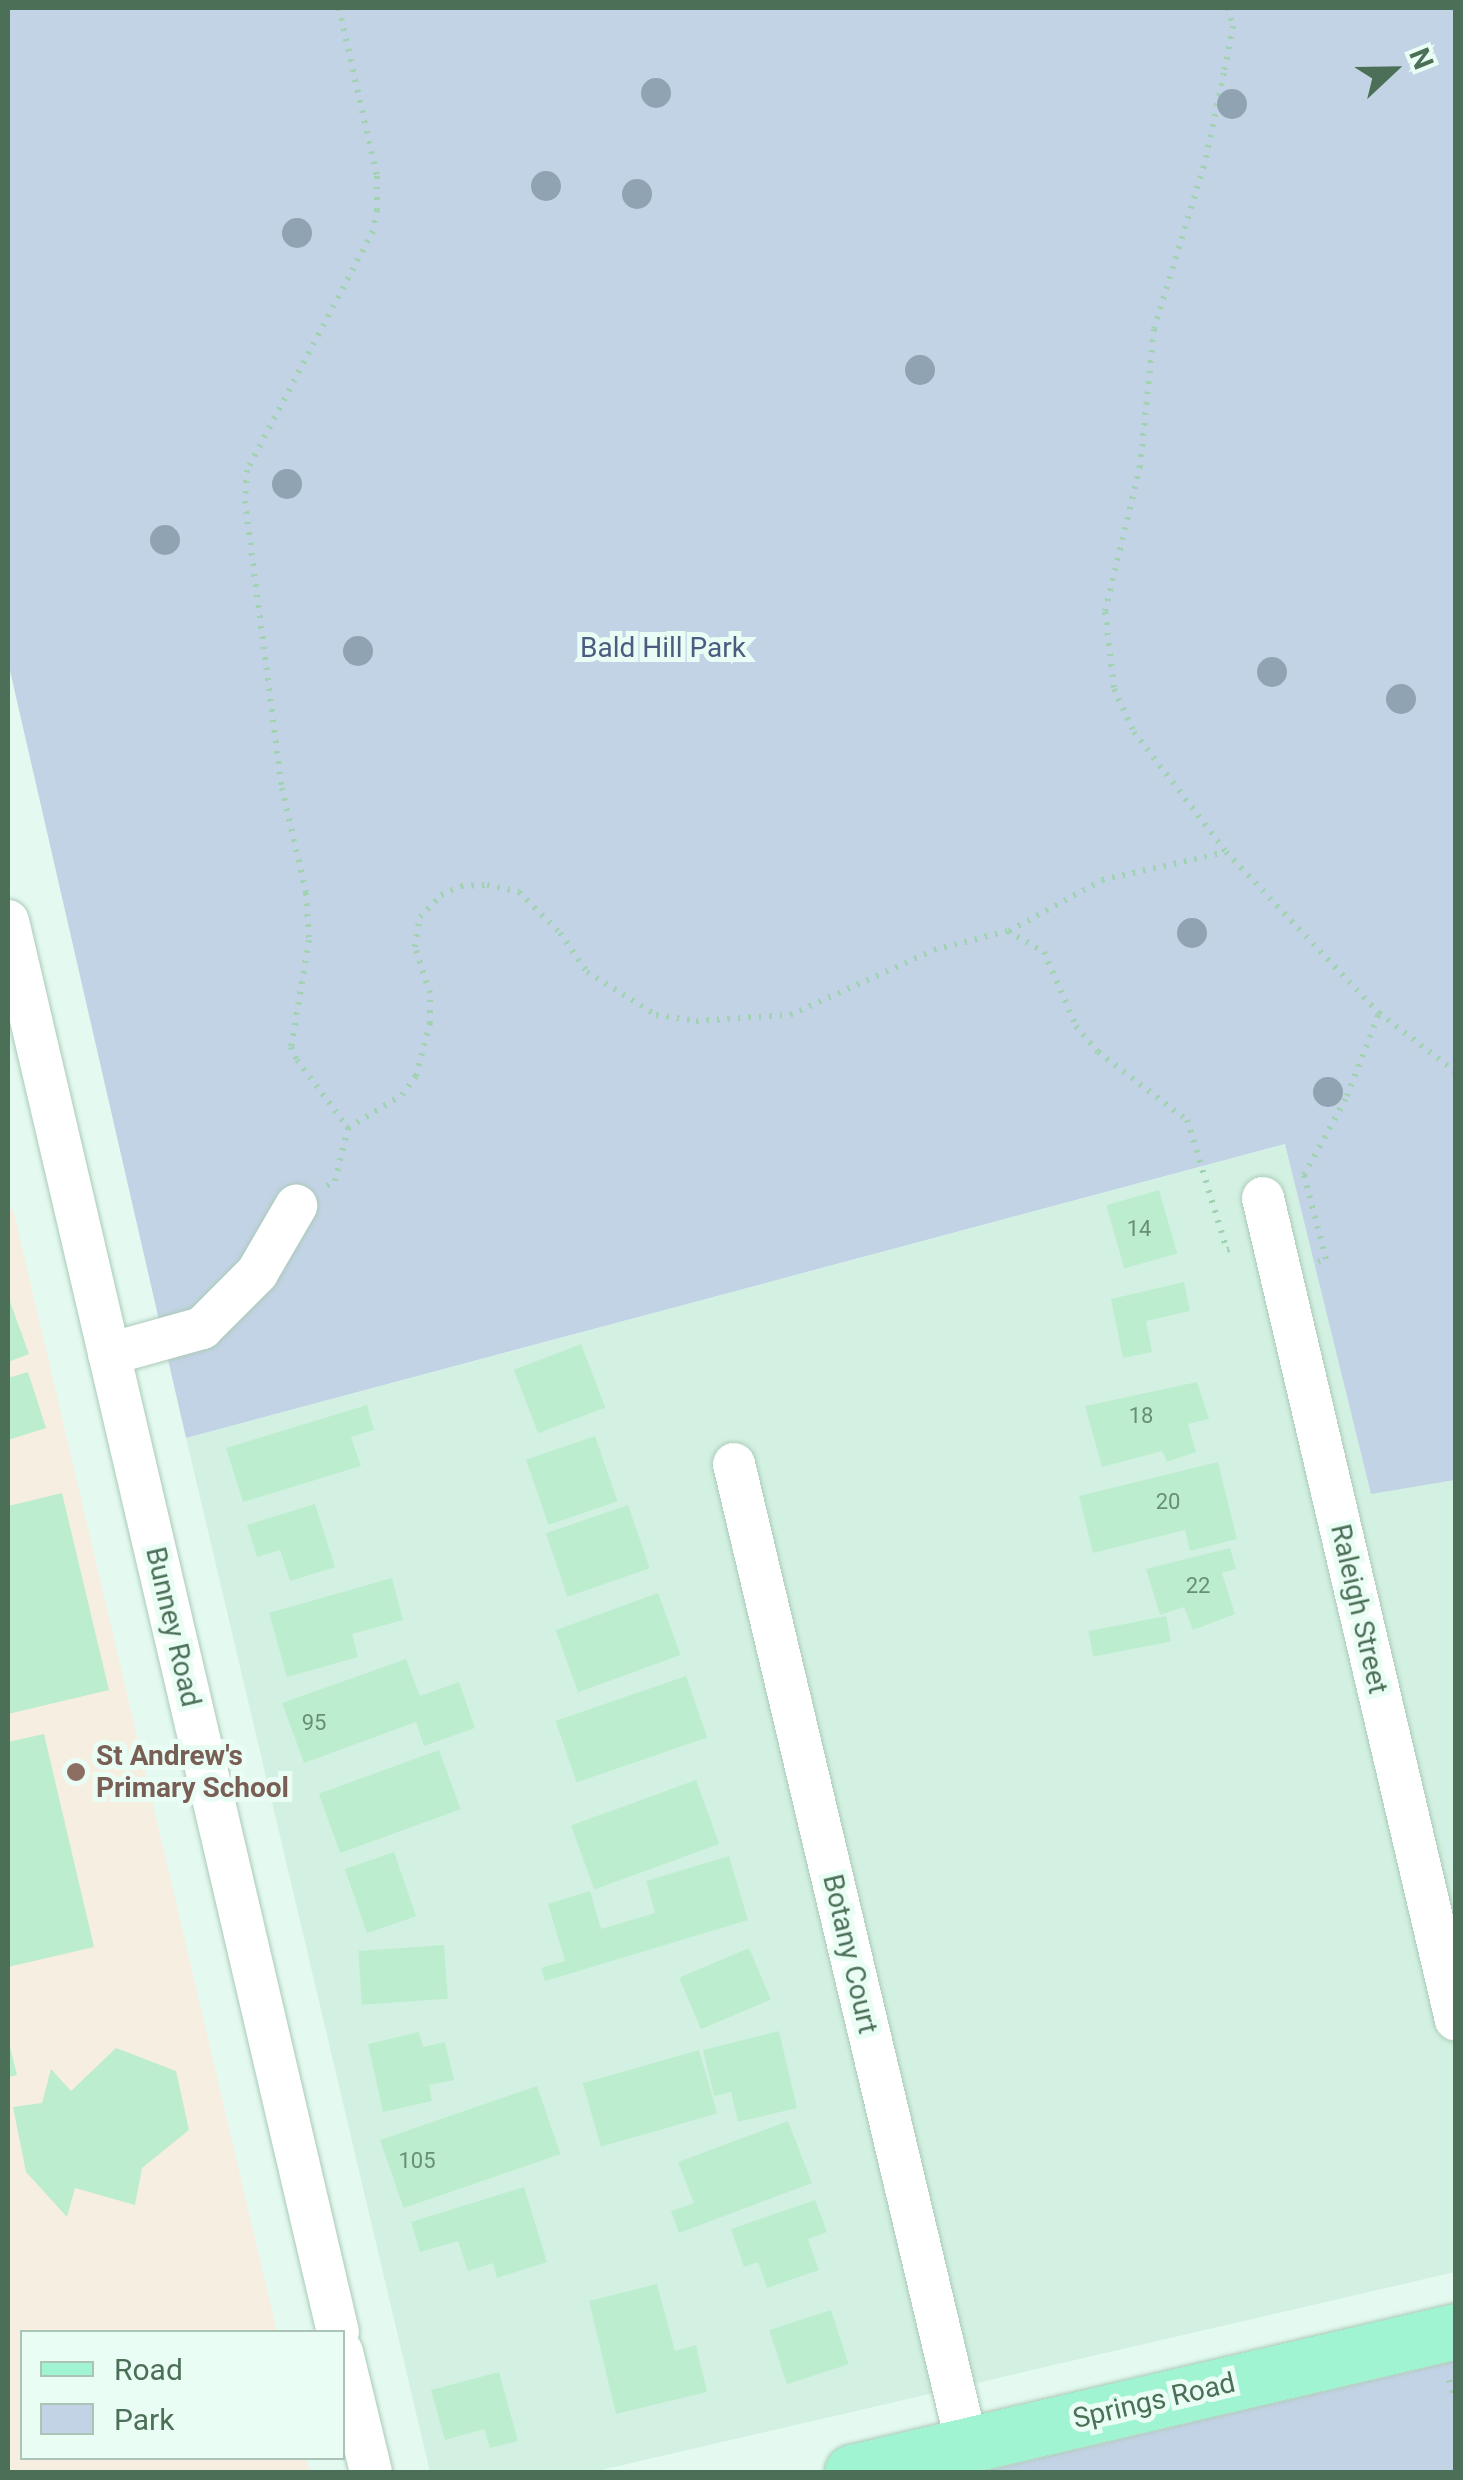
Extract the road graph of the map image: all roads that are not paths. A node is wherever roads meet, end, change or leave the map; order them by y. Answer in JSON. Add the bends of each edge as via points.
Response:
{"nodes":[{"id":1,"x":8,"y":921,"type":"edge"},
{"id":2,"x":13,"y":971,"type":"edge"},
{"id":3,"x":296,"y":1206,"type":"dead end"},
{"id":4,"x":1272,"y":1235,"type":"road end"},
{"id":5,"x":109,"y":1354,"type":"junction"},
{"id":6,"x":734,"y":1464,"type":"dead end"},
{"id":7,"x":1456,"y":2020,"type":"edge"},
{"id":8,"x":338,"y":2330,"type":"edge"},
{"id":9,"x":1456,"y":2331,"type":"edge"},
{"id":10,"x":345,"y":2364,"type":"edge"},
{"id":11,"x":966,"y":2445,"type":"junction"},
{"id":12,"x":371,"y":2472,"type":"edge"},
{"id":13,"x":852,"y":2472,"type":"edge"}],
"edges":[{"from":1,"to":2,"type":"street","name":"Bunney Road"},
{"from":2,"to":5,"type":"street","name":"Bunney Road"},
{"from":3,"to":5,"type":"street","via":[[257,1273],[202,1328]]},
{"from":4,"to":7,"type":"street","name":"Raleigh Street"},
{"from":5,"to":8,"type":"street","name":"Bunney Road"},
{"from":6,"to":11,"type":"street","name":"Botany Court"},
{"from":9,"to":11,"type":"main road","name":"Springs Road"},
{"from":10,"to":12,"type":"street"},
{"from":11,"to":13,"type":"main road","name":"Springs Road"}]}
